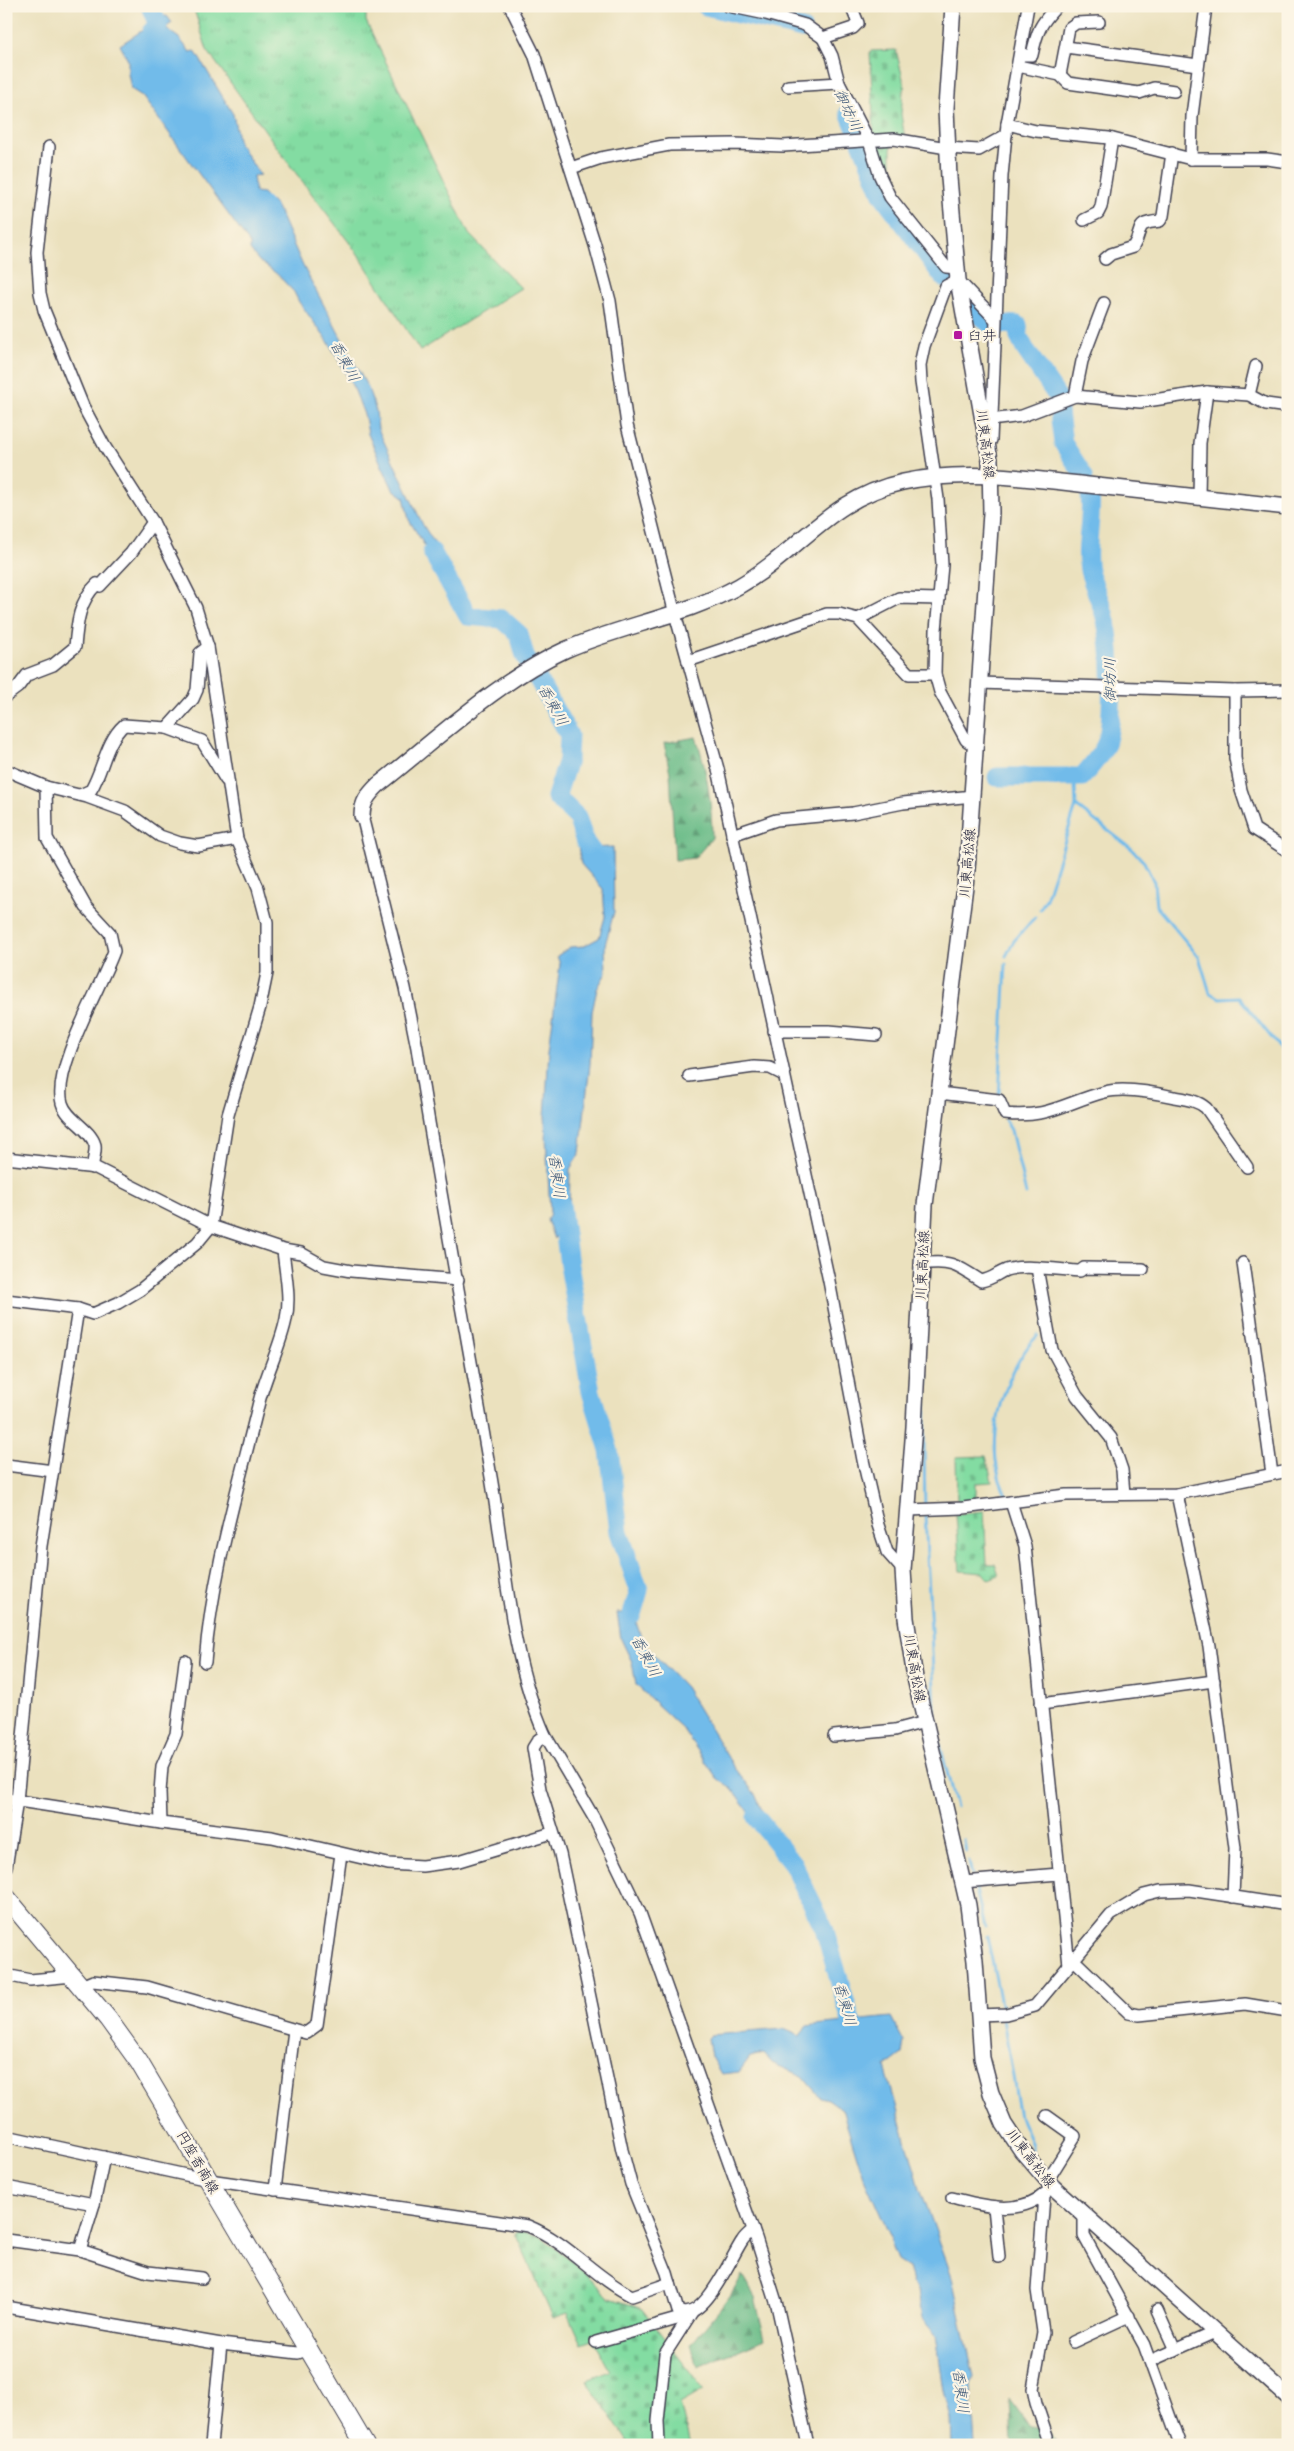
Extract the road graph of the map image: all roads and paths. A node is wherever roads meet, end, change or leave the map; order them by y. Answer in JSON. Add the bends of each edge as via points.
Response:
{"nodes":[{"id":1,"x":510,"y":6,"type":"edge"},
{"id":2,"x":728,"y":6,"type":"edge"},
{"id":3,"x":851,"y":6,"type":"edge"},
{"id":4,"x":952,"y":6,"type":"edge"},
{"id":5,"x":1028,"y":6,"type":"edge"},
{"id":6,"x":1057,"y":6,"type":"edge"},
{"id":7,"x":1206,"y":6,"type":"edge"},
{"id":8,"x":767,"y":10,"type":"edge"},
{"id":9,"x":1099,"y":22,"type":"dead end"},
{"id":10,"x":823,"y":38,"type":"junction"},
{"id":11,"x":1066,"y":47,"type":"junction"},
{"id":12,"x":1019,"y":60,"type":"junction"},
{"id":13,"x":1198,"y":65,"type":"junction"},
{"id":14,"x":1060,"y":76,"type":"junction"},
{"id":15,"x":836,"y":84,"type":"junction"},
{"id":16,"x":788,"y":86,"type":"dead end"},
{"id":17,"x":1174,"y":91,"type":"dead end"},
{"id":18,"x":1007,"y":130,"type":"junction"},
{"id":19,"x":1112,"y":139,"type":"junction"},
{"id":20,"x":864,"y":142,"type":"junction"},
{"id":21,"x":49,"y":147,"type":"dead end"},
{"id":22,"x":947,"y":148,"type":"junction"},
{"id":23,"x":1172,"y":153,"type":"junction"},
{"id":24,"x":1191,"y":159,"type":"junction"},
{"id":25,"x":1288,"y":162,"type":"edge"},
{"id":26,"x":571,"y":168,"type":"junction"},
{"id":27,"x":1084,"y":220,"type":"dead end"},
{"id":28,"x":1105,"y":259,"type":"dead end"},
{"id":29,"x":957,"y":274,"type":"junction"},
{"id":30,"x":1104,"y":303,"type":"dead end"},
{"id":31,"x":994,"y":318,"type":"junction"},
{"id":32,"x":1256,"y":366,"type":"dead end"},
{"id":33,"x":1207,"y":392,"type":"junction"},
{"id":34,"x":1250,"y":395,"type":"junction"},
{"id":35,"x":1075,"y":396,"type":"junction"},
{"id":36,"x":1288,"y":407,"type":"edge"},
{"id":37,"x":991,"y":420,"type":"junction"},
{"id":38,"x":990,"y":460,"type":"junction"},
{"id":39,"x":934,"y":477,"type":"junction"},
{"id":40,"x":991,"y":477,"type":"junction"},
{"id":41,"x":1199,"y":497,"type":"junction"},
{"id":42,"x":1288,"y":507,"type":"edge"},
{"id":43,"x":153,"y":522,"type":"junction"},
{"id":44,"x":939,"y":598,"type":"junction"},
{"id":45,"x":675,"y":614,"type":"junction"},
{"id":46,"x":858,"y":619,"type":"junction"},
{"id":47,"x":208,"y":647,"type":"junction"},
{"id":48,"x":688,"y":661,"type":"junction"},
{"id":49,"x":935,"y":674,"type":"junction"},
{"id":50,"x":980,"y":683,"type":"junction"},
{"id":51,"x":1288,"y":690,"type":"edge"},
{"id":52,"x":1235,"y":691,"type":"junction"},
{"id":53,"x":6,"y":696,"type":"edge"},
{"id":54,"x":167,"y":728,"type":"junction"},
{"id":55,"x":976,"y":748,"type":"junction"},
{"id":56,"x":6,"y":770,"type":"edge"},
{"id":57,"x":229,"y":785,"type":"junction"},
{"id":58,"x":46,"y":786,"type":"junction"},
{"id":59,"x":80,"y":795,"type":"junction"},
{"id":60,"x":973,"y":796,"type":"junction"},
{"id":61,"x":362,"y":816,"type":"joint"},
{"id":62,"x":732,"y":835,"type":"junction"},
{"id":63,"x":237,"y":839,"type":"junction"},
{"id":64,"x":1288,"y":851,"type":"edge"},
{"id":65,"x":774,"y":1031,"type":"junction"},
{"id":66,"x":876,"y":1035,"type":"dead end"},
{"id":67,"x":784,"y":1075,"type":"junction"},
{"id":68,"x":689,"y":1076,"type":"dead end"},
{"id":69,"x":938,"y":1093,"type":"junction"},
{"id":70,"x":6,"y":1158,"type":"edge"},
{"id":71,"x":1247,"y":1167,"type":"dead end"},
{"id":72,"x":92,"y":1168,"type":"junction"},
{"id":73,"x":211,"y":1226,"type":"junction"},
{"id":74,"x":283,"y":1250,"type":"junction"},
{"id":75,"x":1243,"y":1263,"type":"dead end"},
{"id":76,"x":921,"y":1264,"type":"junction"},
{"id":77,"x":1037,"y":1268,"type":"junction"},
{"id":78,"x":1143,"y":1269,"type":"dead end"},
{"id":79,"x":458,"y":1280,"type":"junction"},
{"id":80,"x":6,"y":1300,"type":"edge"},
{"id":81,"x":78,"y":1308,"type":"junction"},
{"id":82,"x":6,"y":1465,"type":"edge"},
{"id":83,"x":53,"y":1471,"type":"junction"},
{"id":84,"x":1288,"y":1471,"type":"edge"},
{"id":85,"x":1272,"y":1474,"type":"junction"},
{"id":86,"x":1124,"y":1494,"type":"junction"},
{"id":87,"x":1176,"y":1494,"type":"junction"},
{"id":88,"x":1011,"y":1502,"type":"junction"},
{"id":89,"x":909,"y":1510,"type":"junction"},
{"id":90,"x":903,"y":1570,"type":"junction"},
{"id":91,"x":184,"y":1661,"type":"dead end"},
{"id":92,"x":205,"y":1662,"type":"dead end"},
{"id":93,"x":1214,"y":1681,"type":"junction"},
{"id":94,"x":1041,"y":1704,"type":"junction"},
{"id":95,"x":925,"y":1722,"type":"junction"},
{"id":96,"x":545,"y":1735,"type":"junction"},
{"id":97,"x":834,"y":1736,"type":"dead end"},
{"id":98,"x":12,"y":1800,"type":"edge"},
{"id":99,"x":161,"y":1824,"type":"junction"},
{"id":100,"x":552,"y":1833,"type":"junction"},
{"id":101,"x":342,"y":1854,"type":"junction"},
{"id":102,"x":6,"y":1867,"type":"edge"},
{"id":103,"x":1059,"y":1874,"type":"junction"},
{"id":104,"x":963,"y":1882,"type":"junction"},
{"id":105,"x":6,"y":1897,"type":"edge"},
{"id":106,"x":1233,"y":1897,"type":"junction"},
{"id":107,"x":1288,"y":1905,"type":"edge"},
{"id":108,"x":1072,"y":1962,"type":"junction"},
{"id":109,"x":6,"y":1975,"type":"edge"},
{"id":110,"x":77,"y":1981,"type":"junction"},
{"id":111,"x":1288,"y":2011,"type":"edge"},
{"id":112,"x":978,"y":2014,"type":"junction"},
{"id":113,"x":294,"y":2030,"type":"junction"},
{"id":114,"x":1047,"y":2116,"type":"dead end"},
{"id":115,"x":6,"y":2136,"type":"edge"},
{"id":116,"x":104,"y":2157,"type":"junction"},
{"id":117,"x":209,"y":2180,"type":"junction"},
{"id":118,"x":6,"y":2187,"type":"edge"},
{"id":119,"x":1048,"y":2188,"type":"junction"},
{"id":120,"x":275,"y":2190,"type":"junction"},
{"id":121,"x":952,"y":2198,"type":"dead end"},
{"id":122,"x":94,"y":2204,"type":"junction"},
{"id":123,"x":994,"y":2207,"type":"junction"},
{"id":124,"x":1084,"y":2215,"type":"junction"},
{"id":125,"x":753,"y":2230,"type":"junction"},
{"id":126,"x":6,"y":2240,"type":"edge"},
{"id":127,"x":80,"y":2250,"type":"junction"},
{"id":128,"x":999,"y":2257,"type":"dead end"},
{"id":129,"x":202,"y":2278,"type":"dead end"},
{"id":130,"x":670,"y":2283,"type":"junction"},
{"id":131,"x":6,"y":2307,"type":"edge"},
{"id":132,"x":1157,"y":2310,"type":"dead end"},
{"id":133,"x":688,"y":2313,"type":"junction"},
{"id":134,"x":1129,"y":2316,"type":"junction"},
{"id":135,"x":1215,"y":2332,"type":"junction"},
{"id":136,"x":596,"y":2342,"type":"dead end"},
{"id":137,"x":1073,"y":2342,"type":"dead end"},
{"id":138,"x":221,"y":2344,"type":"junction"},
{"id":139,"x":309,"y":2349,"type":"junction"},
{"id":140,"x":1175,"y":2350,"type":"junction"},
{"id":141,"x":1150,"y":2361,"type":"junction"},
{"id":142,"x":1288,"y":2396,"type":"edge"},
{"id":143,"x":1047,"y":2436,"type":"dead end"},
{"id":144,"x":211,"y":2445,"type":"edge"},
{"id":145,"x":365,"y":2445,"type":"edge"},
{"id":146,"x":659,"y":2445,"type":"edge"},
{"id":147,"x":808,"y":2445,"type":"edge"},
{"id":148,"x":1180,"y":2445,"type":"edge"}],
"edges":[{"from":1,"to":26,"type":"street","via":[[534,54]]},
{"from":2,"to":8,"type":"street"},
{"from":3,"to":10,"type":"street","via":[[858,23],[853,28]]},
{"from":4,"to":22,"type":"main road","name":"川東高松線"},
{"from":5,"to":12,"type":"street"},
{"from":6,"to":12,"type":"street","via":[[1037,31],[1032,55]]},
{"from":7,"to":13,"type":"street"},
{"from":8,"to":10,"type":"street","via":[[805,25]]},
{"from":9,"to":11,"type":"street","via":[[1076,23],[1070,28]]},
{"from":10,"to":15,"type":"street","via":[[832,56]]},
{"from":11,"to":13,"type":"street"},
{"from":11,"to":14,"type":"street"},
{"from":12,"to":14,"type":"street"},
{"from":12,"to":18,"type":"street"},
{"from":13,"to":24,"type":"street"},
{"from":14,"to":17,"type":"street","via":[[1068,83],[1139,93],[1154,88]]},
{"from":15,"to":16,"type":"street"},
{"from":15,"to":20,"type":"street"},
{"from":18,"to":19,"type":"street"},
{"from":18,"to":22,"type":"street","via":[[978,150]]},
{"from":18,"to":31,"type":"street"},
{"from":19,"to":23,"type":"street"},
{"from":19,"to":27,"type":"street","via":[[1101,207],[1098,213]]},
{"from":20,"to":22,"type":"street","via":[[894,140]]},
{"from":20,"to":26,"type":"street","via":[[783,146],[669,145],[601,158]]},
{"from":20,"to":29,"type":"street","via":[[890,197],[946,267]]},
{"from":21,"to":43,"type":"street","via":[[38,252],[44,310],[83,406]]},
{"from":22,"to":29,"type":"main road","name":"川東高松線"},
{"from":23,"to":24,"type":"street"},
{"from":23,"to":28,"type":"street","via":[[1160,221],[1144,223],[1133,247]]},
{"from":24,"to":25,"type":"street"},
{"from":26,"to":45,"type":"street","via":[[610,301],[627,425]]},
{"from":29,"to":31,"type":"street"},
{"from":29,"to":38,"type":"main road","name":"川東高松線"},
{"from":29,"to":39,"type":"street","via":[[946,286],[920,365]]},
{"from":30,"to":35,"type":"street","via":[[1082,361]]},
{"from":31,"to":37,"type":"street"},
{"from":32,"to":34,"type":"street"},
{"from":33,"to":34,"type":"street"},
{"from":33,"to":35,"type":"street","via":[[1140,402]]},
{"from":33,"to":41,"type":"street","via":[[1200,443]]},
{"from":34,"to":36,"type":"street","via":[[1266,404]]},
{"from":35,"to":37,"type":"street","via":[[1022,416]]},
{"from":37,"to":38,"type":"street"},
{"from":38,"to":40,"type":"main road","name":"川東高松線"},
{"from":39,"to":40,"type":"main road"},
{"from":39,"to":44,"type":"street","via":[[942,565]]},
{"from":39,"to":45,"type":"main road","via":[[904,481],[855,498],[815,526],[769,567],[738,587]]},
{"from":40,"to":41,"type":"main road"},
{"from":40,"to":50,"type":"main road","name":"川東高松線"},
{"from":41,"to":42,"type":"main road"},
{"from":43,"to":47,"type":"street","via":[[196,608]]},
{"from":43,"to":53,"type":"street","via":[[131,553],[100,586],[97,584],[91,590],[81,606],[75,647],[53,665],[27,675]]},
{"from":44,"to":46,"type":"street","via":[[899,598]]},
{"from":44,"to":49,"type":"street"},
{"from":45,"to":48,"type":"street"},
{"from":45,"to":61,"type":"main road","via":[[632,625],[566,650],[492,695],[367,795],[362,805]]},
{"from":46,"to":48,"type":"street","via":[[827,614]]},
{"from":46,"to":49,"type":"street","via":[[909,674]]},
{"from":47,"to":54,"type":"street","via":[[200,653],[197,690],[193,699]]},
{"from":47,"to":57,"type":"street"},
{"from":48,"to":62,"type":"street","via":[[718,769]]},
{"from":49,"to":55,"type":"street","via":[[940,692],[966,740]]},
{"from":50,"to":52,"type":"street"},
{"from":50,"to":55,"type":"main road","name":"川東高松線"},
{"from":51,"to":52,"type":"street"},
{"from":52,"to":64,"type":"street","via":[[1235,758],[1241,790],[1254,829]]},
{"from":54,"to":57,"type":"street","via":[[202,741]]},
{"from":54,"to":59,"type":"street","via":[[124,725],[117,731],[91,790]]},
{"from":55,"to":60,"type":"main road","name":"川東高松線"},
{"from":56,"to":58,"type":"street"},
{"from":57,"to":63,"type":"street"},
{"from":58,"to":59,"type":"street"},
{"from":58,"to":72,"type":"street","via":[[47,838],[86,907],[110,933],[114,951],[69,1051],[61,1091],[61,1102],[66,1112],[95,1146]]},
{"from":59,"to":63,"type":"street","via":[[125,811],[160,836],[180,842],[198,846]]},
{"from":60,"to":62,"type":"street","via":[[776,820]]},
{"from":60,"to":69,"type":"main road","name":"川東高松線","via":[[968,870]]},
{"from":61,"to":79,"type":"street","via":[[405,988]]},
{"from":62,"to":65,"type":"street"},
{"from":63,"to":73,"type":"street","via":[[258,888],[267,922],[267,973],[228,1115]]},
{"from":65,"to":66,"type":"street"},
{"from":65,"to":67,"type":"street"},
{"from":67,"to":68,"type":"street","via":[[770,1068],[754,1067]]},
{"from":67,"to":90,"type":"street","via":[[830,1281],[878,1525],[887,1552]]},
{"from":69,"to":71,"type":"street","via":[[1000,1100],[1005,1114],[1026,1116],[1046,1113],[1107,1091],[1152,1092],[1200,1102]]},
{"from":69,"to":76,"type":"main road","name":"川東高松線"},
{"from":70,"to":72,"type":"street"},
{"from":72,"to":73,"type":"street"},
{"from":73,"to":74,"type":"street"},
{"from":73,"to":81,"type":"street","via":[[197,1243],[132,1295],[92,1314]]},
{"from":74,"to":79,"type":"street","via":[[301,1254],[324,1266],[351,1271]]},
{"from":74,"to":92,"type":"street","via":[[288,1308],[286,1320],[266,1375],[222,1550],[209,1615]]},
{"from":75,"to":85,"type":"street"},
{"from":76,"to":77,"type":"street","via":[[942,1261],[959,1266],[981,1281],[993,1279],[1007,1270]]},
{"from":76,"to":89,"type":"main road","name":"川東高松線"},
{"from":77,"to":78,"type":"street","via":[[1080,1271],[1084,1268]]},
{"from":77,"to":86,"type":"street","via":[[1052,1350],[1077,1396],[1111,1438],[1122,1470]]},
{"from":79,"to":96,"type":"street","via":[[516,1638],[526,1688]]},
{"from":80,"to":81,"type":"street"},
{"from":81,"to":83,"type":"street"},
{"from":82,"to":83,"type":"street"},
{"from":83,"to":98,"type":"street","via":[[41,1546]]},
{"from":84,"to":85,"type":"street"},
{"from":85,"to":87,"type":"street"},
{"from":86,"to":87,"type":"street"},
{"from":86,"to":88,"type":"street","via":[[1066,1495]]},
{"from":87,"to":93,"type":"street"},
{"from":88,"to":89,"type":"street"},
{"from":88,"to":94,"type":"street","via":[[1025,1546]]},
{"from":89,"to":90,"type":"main road","name":"川東高松線"},
{"from":90,"to":95,"type":"main road","name":"川東高松線","via":[[907,1627]]},
{"from":91,"to":99,"type":"street","via":[[176,1734],[162,1766]]},
{"from":93,"to":94,"type":"street"},
{"from":93,"to":106,"type":"street","via":[[1235,1848]]},
{"from":94,"to":103,"type":"street"},
{"from":95,"to":97,"type":"street","via":[[896,1730]]},
{"from":95,"to":104,"type":"main road","name":"川東高松線"},
{"from":96,"to":100,"type":"street","via":[[533,1748]]},
{"from":96,"to":125,"type":"street","via":[[594,1818],[640,1913]]},
{"from":98,"to":99,"type":"street"},
{"from":98,"to":102,"type":"street"},
{"from":99,"to":101,"type":"street","via":[[272,1837]]},
{"from":100,"to":101,"type":"street","via":[[459,1861],[422,1866],[388,1864]]},
{"from":100,"to":130,"type":"street","via":[[560,1854],[631,2184]]},
{"from":101,"to":113,"type":"street","via":[[317,2024],[306,2033]]},
{"from":103,"to":104,"type":"street"},
{"from":103,"to":108,"type":"street"},
{"from":104,"to":112,"type":"main road","name":"川東高松線","via":[[975,1961]]},
{"from":105,"to":110,"type":"main road","name":"円座香南線"},
{"from":106,"to":107,"type":"street"},
{"from":106,"to":108,"type":"street","via":[[1189,1890],[1160,1890],[1144,1895],[1112,1915]]},
{"from":108,"to":111,"type":"street","via":[[1129,2013],[1139,2016],[1245,2004]]},
{"from":108,"to":112,"type":"street","via":[[1035,2006],[1006,2014]]},
{"from":109,"to":110,"type":"street","via":[[30,1980]]},
{"from":110,"to":113,"type":"street","via":[[147,1987]]},
{"from":110,"to":117,"type":"main road","name":"円座香南線","via":[[139,2062]]},
{"from":112,"to":119,"type":"main road","name":"川東高松線","via":[[982,2058],[991,2093],[1004,2124]]},
{"from":113,"to":120,"type":"street"},
{"from":114,"to":119,"type":"street","via":[[1075,2136]]},
{"from":115,"to":116,"type":"street"},
{"from":116,"to":117,"type":"street"},
{"from":116,"to":122,"type":"street"},
{"from":117,"to":120,"type":"street"},
{"from":117,"to":139,"type":"main road","name":"円座香南線"},
{"from":118,"to":122,"type":"street"},
{"from":119,"to":123,"type":"street","via":[[1028,2204]]},
{"from":119,"to":124,"type":"main road","name":"川東高松線"},
{"from":119,"to":143,"type":"street","via":[[1037,2290],[1043,2332],[1033,2389]]},
{"from":120,"to":130,"type":"street","via":[[528,2226],[568,2249],[616,2288],[632,2296]]},
{"from":121,"to":123,"type":"street"},
{"from":122,"to":127,"type":"street"},
{"from":123,"to":128,"type":"street"},
{"from":124,"to":134,"type":"street","via":[[1084,2236]]},
{"from":124,"to":135,"type":"main road","name":"川東高松線"},
{"from":125,"to":133,"type":"street","via":[[743,2239],[702,2305]]},
{"from":125,"to":147,"type":"street","via":[[776,2306]]},
{"from":126,"to":127,"type":"street"},
{"from":127,"to":129,"type":"street","via":[[148,2272]]},
{"from":130,"to":133,"type":"street","via":[[678,2311]]},
{"from":131,"to":138,"type":"street"},
{"from":132,"to":140,"type":"street"},
{"from":133,"to":136,"type":"street"},
{"from":133,"to":146,"type":"street","via":[[665,2354],[658,2421]]},
{"from":134,"to":137,"type":"street"},
{"from":134,"to":141,"type":"street"},
{"from":135,"to":140,"type":"street"},
{"from":135,"to":142,"type":"main road","name":"川東高松線"},
{"from":138,"to":139,"type":"street","via":[[298,2353]]},
{"from":138,"to":144,"type":"street"},
{"from":139,"to":145,"type":"main road","name":"円座香南線"},
{"from":140,"to":141,"type":"street"},
{"from":141,"to":148,"type":"street"}]}
